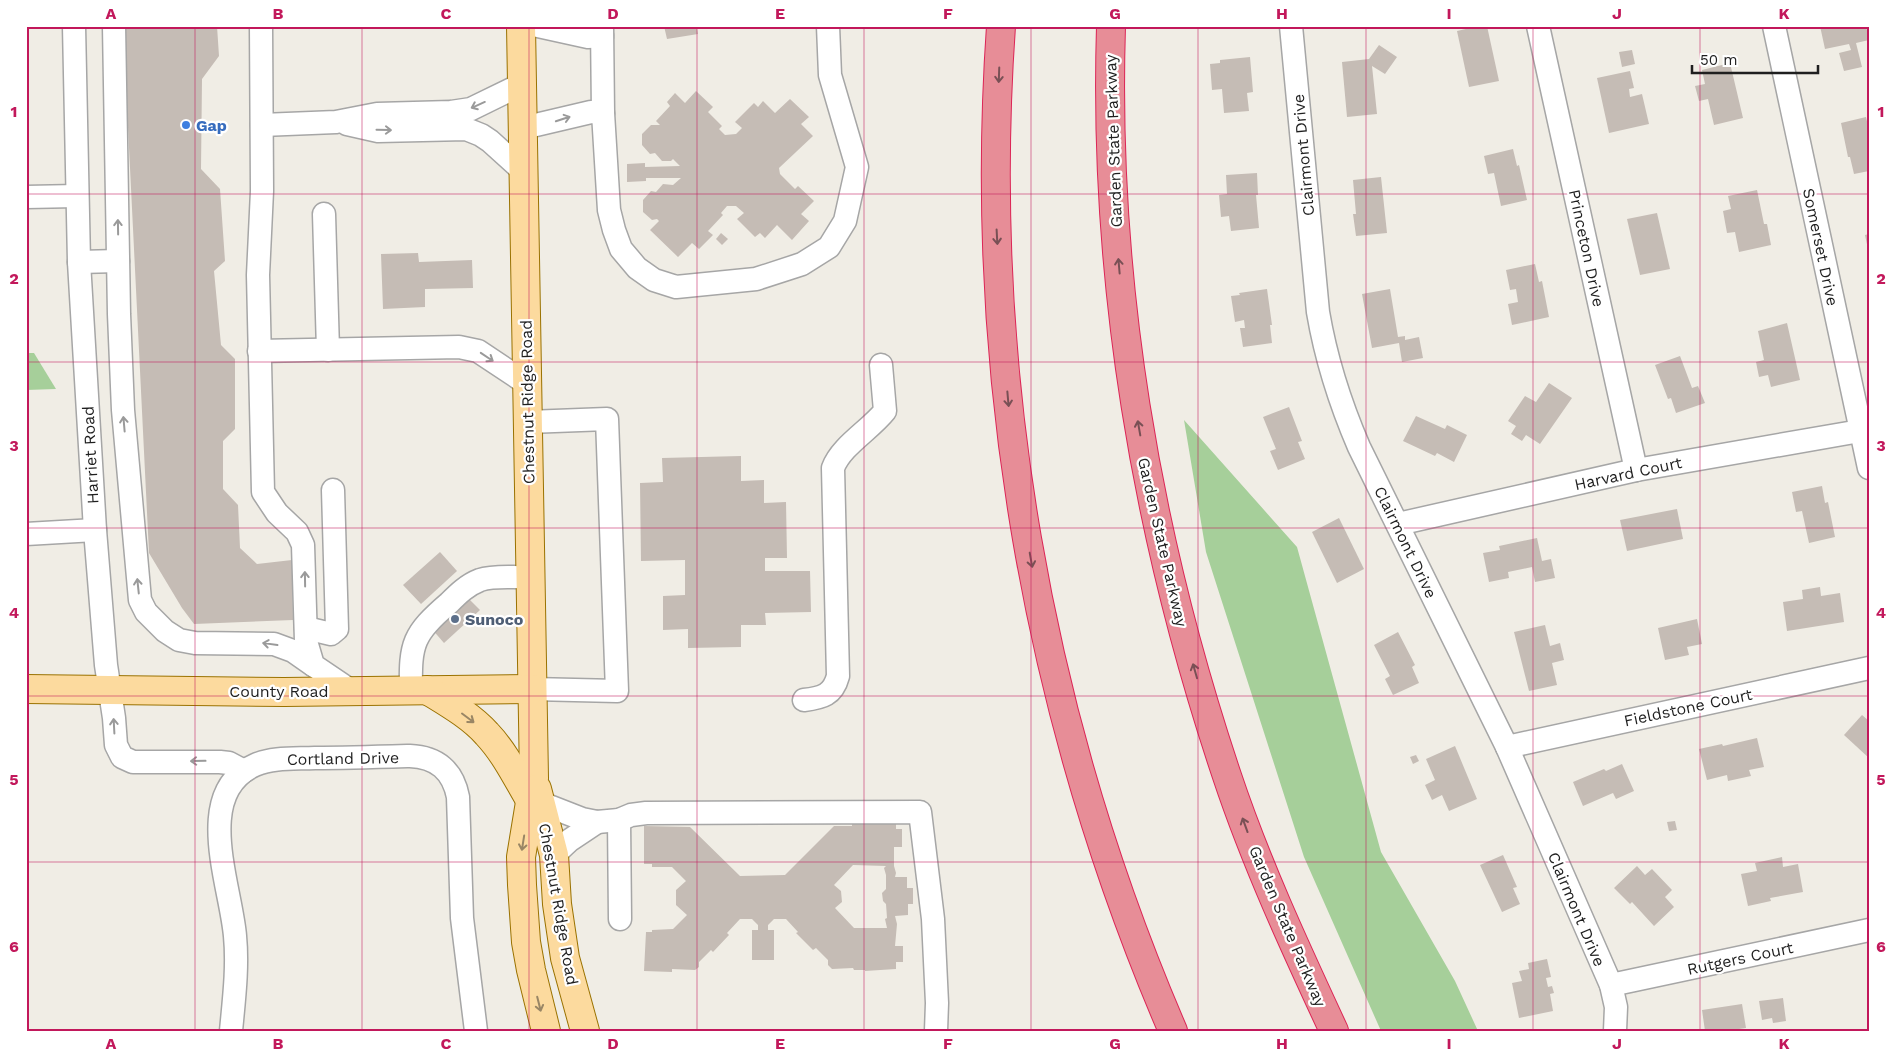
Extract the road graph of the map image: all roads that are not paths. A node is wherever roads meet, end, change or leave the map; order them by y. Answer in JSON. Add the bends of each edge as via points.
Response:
{"nodes":[{"id":1,"x":74,"y":26,"type":"edge"},
{"id":2,"x":114,"y":26,"type":"edge"},
{"id":3,"x":261,"y":26,"type":"edge"},
{"id":4,"x":520,"y":26,"type":"edge"},
{"id":5,"x":538,"y":26,"type":"edge"},
{"id":6,"x":828,"y":26,"type":"edge"},
{"id":7,"x":1001,"y":26,"type":"edge"},
{"id":8,"x":1111,"y":26,"type":"edge"},
{"id":9,"x":1290,"y":26,"type":"edge"},
{"id":10,"x":1538,"y":26,"type":"edge"},
{"id":11,"x":1774,"y":26,"type":"edge"},
{"id":12,"x":602,"y":31,"type":"edge"},
{"id":13,"x":522,"y":84,"type":"junction"},
{"id":14,"x":603,"y":113,"type":"junction"},
{"id":15,"x":336,"y":122,"type":"junction"},
{"id":16,"x":262,"y":125,"type":"junction"},
{"id":17,"x":523,"y":128,"type":"junction"},
{"id":18,"x":523,"y":171,"type":"junction"},
{"id":19,"x":77,"y":196,"type":"junction"},
{"id":20,"x":26,"y":197,"type":"edge"},
{"id":21,"x":324,"y":214,"type":"dead end"},
{"id":22,"x":118,"y":261,"type":"junction"},
{"id":23,"x":79,"y":262,"type":"junction"},
{"id":24,"x":328,"y":350,"type":"junction"},
{"id":25,"x":259,"y":352,"type":"junction"},
{"id":26,"x":881,"y":365,"type":"dead end"},
{"id":27,"x":526,"y":383,"type":"junction"},
{"id":28,"x":528,"y":422,"type":"junction"},
{"id":29,"x":1860,"y":430,"type":"junction"},
{"id":30,"x":1869,"y":468,"type":"edge"},
{"id":31,"x":1636,"y":470,"type":"junction"},
{"id":32,"x":333,"y":490,"type":"dead end"},
{"id":33,"x":1398,"y":524,"type":"junction"},
{"id":34,"x":95,"y":530,"type":"junction"},
{"id":35,"x":26,"y":534,"type":"edge"},
{"id":36,"x":530,"y":577,"type":"junction"},
{"id":37,"x":306,"y":628,"type":"junction"},
{"id":38,"x":313,"y":665,"type":"junction"},
{"id":39,"x":1869,"y":668,"type":"edge"},
{"id":40,"x":532,"y":688,"type":"junction"},
{"id":41,"x":26,"y":689,"type":"edge"},
{"id":42,"x":110,"y":689,"type":"junction"},
{"id":43,"x":419,"y":690,"type":"junction"},
{"id":44,"x":353,"y":692,"type":"junction"},
{"id":45,"x":804,"y":700,"type":"dead end"},
{"id":46,"x":1507,"y":746,"type":"junction"},
{"id":47,"x":244,"y":770,"type":"junction"},
{"id":48,"x":535,"y":794,"type":"junction"},
{"id":49,"x":608,"y":821,"type":"junction"},
{"id":50,"x":554,"y":855,"type":"junction"},
{"id":51,"x":620,"y":918,"type":"dead end"},
{"id":52,"x":1869,"y":930,"type":"edge"},
{"id":53,"x":1610,"y":985,"type":"junction"},
{"id":54,"x":937,"y":1003,"type":"junction"},
{"id":55,"x":1172,"y":1030,"type":"edge"},
{"id":56,"x":231,"y":1031,"type":"edge"},
{"id":57,"x":476,"y":1031,"type":"edge"},
{"id":58,"x":546,"y":1031,"type":"edge"},
{"id":59,"x":585,"y":1031,"type":"edge"},
{"id":60,"x":936,"y":1031,"type":"edge"},
{"id":61,"x":951,"y":1031,"type":"edge"},
{"id":62,"x":1334,"y":1031,"type":"edge"},
{"id":63,"x":1615,"y":1031,"type":"edge"}],
"edges":[{"from":1,"to":19,"type":"street","name":"Harriet Road"},
{"from":22,"to":2,"type":"street","one_way":true},
{"from":3,"to":16,"type":"street"},
{"from":4,"to":13,"type":"main road","name":"Chestnut Ridge Road"},
{"from":5,"to":12,"type":"street","via":[[588,37]]},
{"from":6,"to":14,"type":"street","via":[[830,75],[857,167],[844,221],[829,247],[802,264],[756,279],[676,287],[654,280],[637,268],[621,249],[609,210]]},
{"from":7,"to":55,"type":"highway","one_way":true,"via":[[997,134],[1001,318],[1009,410],[1036,591],[1079,771],[1106,858]]},
{"from":62,"to":8,"type":"highway","name":"Garden State Parkway","one_way":true,"via":[[1263,872],[1227,777],[1175,602],[1154,511],[1134,396],[1116,242],[1111,150]]},
{"from":9,"to":33,"type":"street","name":"Clairmont Drive","via":[[1323,343],[1346,416]]},
{"from":10,"to":31,"type":"street","name":"Princeton Drive"},
{"from":11,"to":29,"type":"street","name":"Somerset Drive"},
{"from":12,"to":14,"type":"street"},
{"from":13,"to":15,"type":"street","one_way":true,"via":[[471,109],[377,114]]},
{"from":13,"to":17,"type":"main road","name":"Chestnut Ridge Road"},
{"from":17,"to":14,"type":"street","one_way":true,"via":[[591,112]]},
{"from":15,"to":16,"type":"street"},
{"from":15,"to":18,"type":"street","one_way":true,"via":[[378,131],[466,129],[490,141]]},
{"from":16,"to":25,"type":"street"},
{"from":17,"to":18,"type":"main road","name":"Chestnut Ridge Road"},
{"from":18,"to":27,"type":"main road","name":"Chestnut Ridge Road"},
{"from":19,"to":20,"type":"street"},
{"from":19,"to":23,"type":"street","name":"Harriet Road"},
{"from":21,"to":24,"type":"street"},
{"from":22,"to":23,"type":"street"},
{"from":38,"to":22,"type":"street","one_way":true,"via":[[293,651],[274,644],[179,640],[164,631],[142,606],[138,592],[123,410]]},
{"from":23,"to":34,"type":"street","name":"Harriet Road"},
{"from":24,"to":25,"type":"street"},
{"from":24,"to":27,"type":"street","one_way":true,"via":[[464,348],[478,351]]},
{"from":37,"to":25,"type":"street","one_way":true,"via":[[303,545],[297,532],[277,513],[263,492]]},
{"from":26,"to":45,"type":"street","via":[[885,411],[876,423],[839,454],[833,468],[838,676],[828,694]]},
{"from":27,"to":28,"type":"main road","name":"Chestnut Ridge Road"},
{"from":28,"to":36,"type":"main road","name":"Chestnut Ridge Road"},
{"from":28,"to":40,"type":"street","via":[[607,419],[617,691]]},
{"from":29,"to":30,"type":"street","name":"Somerset Drive"},
{"from":29,"to":31,"type":"street","name":"Harvard Court"},
{"from":31,"to":33,"type":"street","name":"Harvard Court"},
{"from":32,"to":37,"type":"street","via":[[338,630],[331,634]]},
{"from":33,"to":46,"type":"street","name":"Clairmont Drive"},
{"from":34,"to":35,"type":"street"},
{"from":34,"to":42,"type":"street","name":"Harriet Road"},
{"from":36,"to":40,"type":"main road","name":"Chestnut Ridge Road"},
{"from":36,"to":43,"type":"street","via":[[480,580],[466,587],[428,621],[412,655]]},
{"from":37,"to":38,"type":"street"},
{"from":38,"to":44,"type":"street"},
{"from":39,"to":46,"type":"street","name":"Fieldstone Court"},
{"from":40,"to":43,"type":"main road","name":"County Road"},
{"from":40,"to":48,"type":"main road","name":"Chestnut Ridge Road"},
{"from":41,"to":42,"type":"main road","name":"County Road"},
{"from":42,"to":44,"type":"main road","name":"County Road"},
{"from":47,"to":42,"type":"street","name":"Harriet Road","one_way":true,"via":[[220,762],[126,760],[116,745]]},
{"from":43,"to":44,"type":"main road","name":"County Road"},
{"from":43,"to":48,"type":"main road","one_way":true,"via":[[460,712],[488,735]]},
{"from":46,"to":53,"type":"street","name":"Clairmont Drive"},
{"from":47,"to":56,"type":"street","name":"Cortland Drive","via":[[225,794],[219,824],[235,936]]},
{"from":47,"to":57,"type":"street","name":"Cortland Drive","via":[[277,759],[410,756],[433,760],[445,769],[454,781],[458,797],[462,918]]},
{"from":48,"to":49,"type":"street","via":[[582,819]]},
{"from":48,"to":50,"type":"main road","name":"Chestnut Ridge Road"},
{"from":48,"to":58,"type":"main road","name":"Chestnut Ridge Road","one_way":true,"via":[[521,856],[531,970]]},
{"from":49,"to":50,"type":"street","via":[[570,840]]},
{"from":49,"to":51,"type":"street"},
{"from":49,"to":54,"type":"street","via":[[646,813],[920,812],[933,919]]},
{"from":50,"to":59,"type":"main road","name":"Chestnut Ridge Road","via":[[564,949]]},
{"from":52,"to":53,"type":"street","name":"Rutgers Court"},
{"from":53,"to":63,"type":"street","name":"Clairmont Drive","via":[[1616,1007]]},
{"from":54,"to":60,"type":"street"},
{"from":54,"to":61,"type":"street"}]}
